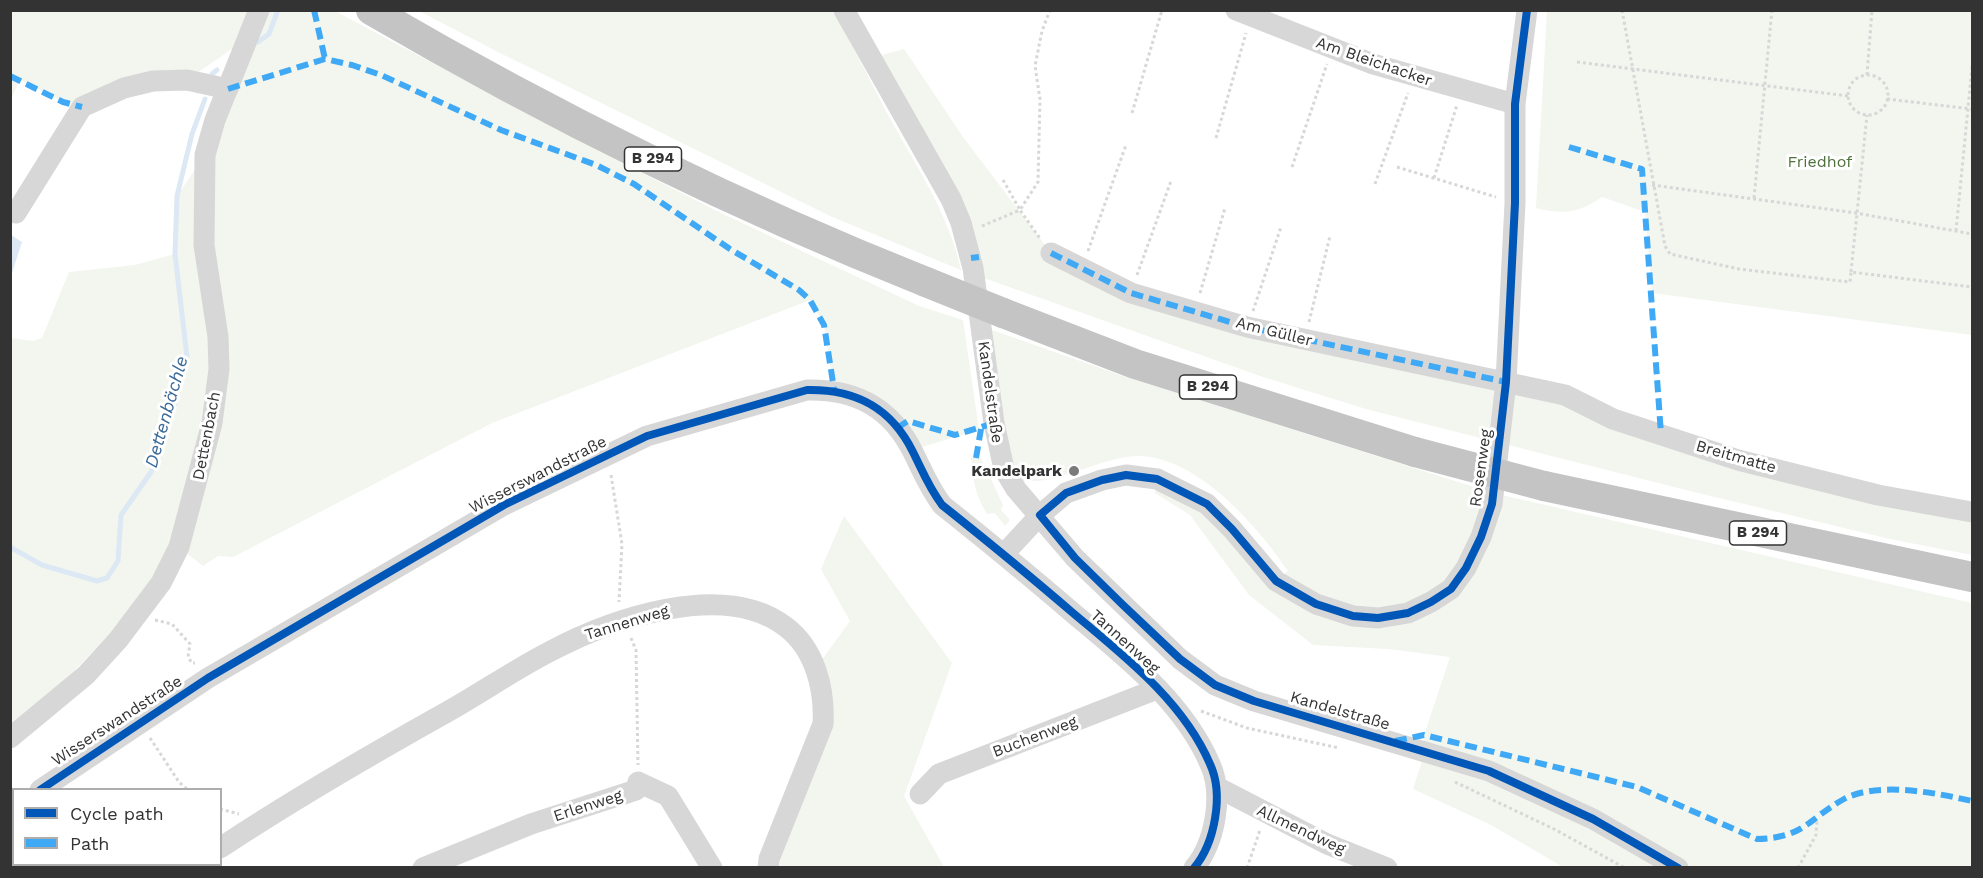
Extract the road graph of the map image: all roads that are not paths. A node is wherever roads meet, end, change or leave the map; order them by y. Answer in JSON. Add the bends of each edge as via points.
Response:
{"nodes":[{"id":1,"x":259,"y":10,"type":"edge"},
{"id":2,"x":371,"y":10,"type":"edge"},
{"id":3,"x":844,"y":10,"type":"edge"},
{"id":4,"x":1527,"y":10,"type":"edge"},
{"id":5,"x":1243,"y":14,"type":"edge"},
{"id":6,"x":231,"y":81,"type":"junction"},
{"id":7,"x":1515,"y":104,"type":"junction"},
{"id":8,"x":16,"y":213,"type":"dead end"},
{"id":9,"x":1051,"y":253,"type":"road end"},
{"id":10,"x":1506,"y":382,"type":"junction"},
{"id":11,"x":1972,"y":512,"type":"edge"},
{"id":12,"x":1040,"y":515,"type":"junction"},
{"id":13,"x":1004,"y":554,"type":"junction"},
{"id":14,"x":1972,"y":578,"type":"edge"},
{"id":15,"x":1157,"y":689,"type":"junction"},
{"id":16,"x":10,"y":738,"type":"edge"},
{"id":17,"x":1218,"y":787,"type":"junction"},
{"id":18,"x":41,"y":788,"type":"edge"},
{"id":19,"x":921,"y":794,"type":"dead end"},
{"id":20,"x":222,"y":847,"type":"edge"},
{"id":21,"x":423,"y":867,"type":"edge"},
{"id":22,"x":712,"y":867,"type":"edge"},
{"id":23,"x":768,"y":867,"type":"edge"},
{"id":24,"x":1194,"y":867,"type":"edge"},
{"id":25,"x":1387,"y":867,"type":"edge"},
{"id":26,"x":1678,"y":867,"type":"edge"}],
"edges":[{"from":1,"to":6,"type":"street","name":"Dettenbach"},
{"from":2,"to":14,"type":"highway","number":"B 294","bridge":true,"via":[[548,108],[846,250],[1135,364],[1415,452],[1544,486]]},
{"from":3,"to":12,"type":"street","name":"Kandelstraße","via":[[961,223],[973,268],[1001,458],[1016,489]]},
{"from":4,"to":7,"type":"street","name":"Rosenweg"},
{"from":5,"to":7,"type":"street","name":"Am Bleichacker","via":[[1332,49]]},
{"from":6,"to":8,"type":"street","via":[[153,81],[124,88],[82,107]]},
{"from":6,"to":16,"type":"street","name":"Dettenbach","via":[[205,155],[203,200],[204,245],[219,369],[212,423],[179,546],[161,583],[140,613],[86,675]]},
{"from":7,"to":10,"type":"street","name":"Rosenweg","via":[[1515,203]]},
{"from":9,"to":10,"type":"street","name":"Am Güller","via":[[1131,293],[1247,327]]},
{"from":10,"to":11,"type":"street","name":"Breitmatte","via":[[1564,395],[1613,419],[1738,460],[1878,495]]},
{"from":10,"to":12,"type":"street","name":"Rosenweg","via":[[1491,504],[1481,537],[1451,589],[1408,613],[1378,618],[1353,616],[1316,604],[1276,581],[1207,504],[1157,479],[1126,475],[1102,480],[1066,493]]},
{"from":12,"to":13,"type":"street","name":"Rosenweg"},
{"from":12,"to":26,"type":"street","name":"Kandelstraße","via":[[1075,558],[1123,605],[1180,659],[1215,685],[1254,701],[1489,771],[1573,809]]},
{"from":13,"to":15,"type":"street","name":"Tannenweg"},
{"from":13,"to":18,"type":"street","name":"Wisserswandstraße","via":[[942,505],[926,482],[912,450],[879,410],[834,389],[786,395],[647,436],[504,505],[208,678]]},
{"from":15,"to":17,"type":"street","name":"Tannenweg","via":[[1174,706],[1210,764]]},
{"from":15,"to":19,"type":"street","name":"Buchenweg","via":[[939,774]]},
{"from":17,"to":24,"type":"street","name":"Tannenweg","via":[[1215,817],[1202,858]]},
{"from":17,"to":25,"type":"street","name":"Allmendweg","via":[[1327,844]]},
{"from":20,"to":23,"type":"street","name":"Tannenweg","via":[[356,762],[548,652],[591,632],[684,606],[711,603],[742,606],[772,616],[797,636],[816,668],[824,704],[822,724]]},
{"from":21,"to":22,"type":"street","name":"Erlenweg","via":[[531,824],[636,790],[639,782],[668,796]]}]}
